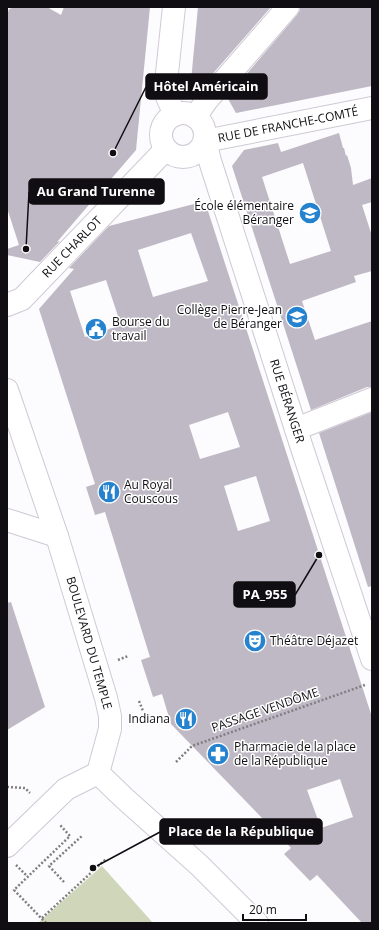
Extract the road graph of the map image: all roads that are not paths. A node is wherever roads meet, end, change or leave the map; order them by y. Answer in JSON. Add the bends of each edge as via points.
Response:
{"nodes":[{"id":1,"x":174,"y":7,"type":"edge"},
{"id":2,"x":288,"y":7,"type":"edge"},
{"id":3,"x":372,"y":108,"type":"edge"},
{"id":4,"x":185,"y":116,"type":"junction"},
{"id":5,"x":205,"y":141,"type":"junction"},
{"id":6,"x":166,"y":149,"type":"junction"},
{"id":7,"x":7,"y":306,"type":"edge"},
{"id":8,"x":7,"y":390,"type":"edge"},
{"id":9,"x":372,"y":399,"type":"edge"},
{"id":10,"x":296,"y":429,"type":"junction"},
{"id":11,"x":7,"y":520,"type":"edge"},
{"id":12,"x":57,"y":536,"type":"junction"},
{"id":13,"x":372,"y":659,"type":"edge"},
{"id":14,"x":98,"y":773,"type":"junction"},
{"id":15,"x":10,"y":836,"type":"edge"},
{"id":16,"x":257,"y":923,"type":"edge"}],
"edges":[{"from":1,"to":4,"type":"street","via":[[165,92]]},
{"from":2,"to":4,"type":"street","via":[[207,100]]},
{"from":3,"to":5,"type":"street","name":"RUE DE FRANCHE-COMTÉ"},
{"from":4,"to":5,"type":"street","via":[[200,121],[206,134]]},
{"from":4,"to":6,"type":"street","via":[[169,119],[165,124],[161,137]]},
{"from":5,"to":6,"type":"street","via":[[202,148],[191,156],[178,156]]},
{"from":5,"to":10,"type":"street","name":"RUE BÉRANGER"},
{"from":6,"to":7,"type":"street","name":"RUE CHARLOT","via":[[22,299]]},
{"from":8,"to":12,"type":"street","name":"BOULEVARD DU TEMPLE"},
{"from":9,"to":10,"type":"street"},
{"from":10,"to":13,"type":"street","name":"RUE BÉRANGER"},
{"from":11,"to":12,"type":"street"},
{"from":12,"to":14,"type":"street","name":"BOULEVARD DU TEMPLE","via":[[110,716],[110,729]]},
{"from":14,"to":15,"type":"street","via":[[66,789]]},
{"from":14,"to":16,"type":"street","via":[[199,865]]}]}
